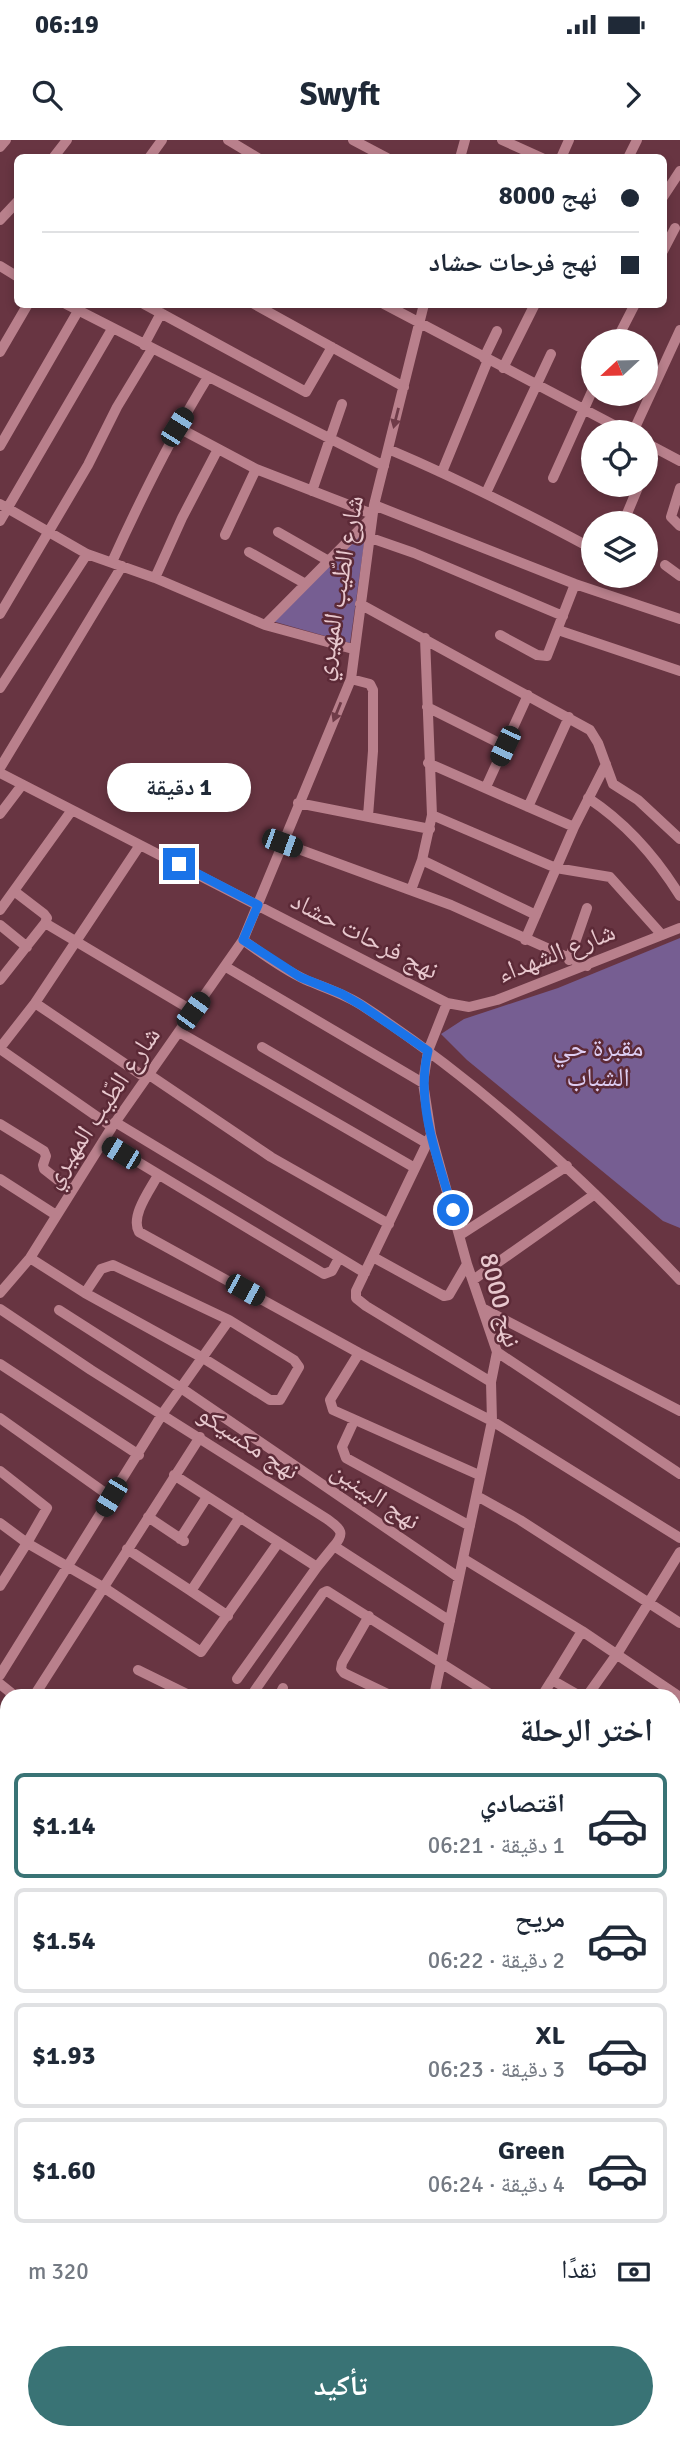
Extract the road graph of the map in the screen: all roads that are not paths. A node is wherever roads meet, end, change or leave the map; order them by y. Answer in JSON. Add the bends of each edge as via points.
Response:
{"nodes":[{"id":1,"x":6,"y":140,"type":"edge"},
{"id":2,"x":67,"y":140,"type":"edge"},
{"id":3,"x":353,"y":140,"type":"edge"},
{"id":4,"x":502,"y":140,"type":"edge"},
{"id":5,"x":235,"y":142,"type":"edge"},
{"id":6,"x":516,"y":142,"type":"edge"},
{"id":7,"x":0,"y":147,"type":"edge"},
{"id":8,"x":56,"y":154,"type":"edge"},
{"id":9,"x":252,"y":154,"type":"edge"},
{"id":10,"x":379,"y":154,"type":"edge"},
{"id":11,"x":536,"y":154,"type":"edge"},
{"id":12,"x":680,"y":171,"type":"edge"},
{"id":13,"x":667,"y":191,"type":"edge"},
{"id":14,"x":14,"y":205,"type":"edge"},
{"id":15,"x":0,"y":220,"type":"edge"},
{"id":16,"x":678,"y":229,"type":"edge"},
{"id":17,"x":667,"y":245,"type":"edge"},
{"id":18,"x":25,"y":308,"type":"edge"},
{"id":19,"x":73,"y":308,"type":"edge"},
{"id":20,"x":152,"y":308,"type":"edge"},
{"id":21,"x":262,"y":308,"type":"edge"},
{"id":22,"x":391,"y":308,"type":"edge"},
{"id":23,"x":423,"y":308,"type":"edge"},
{"id":24,"x":533,"y":308,"type":"edge"},
{"id":25,"x":633,"y":308,"type":"edge"},
{"id":26,"x":78,"y":311,"type":"junction"},
{"id":27,"x":161,"y":313,"type":"junction"},
{"id":28,"x":420,"y":325,"type":"junction"},
{"id":29,"x":112,"y":329,"type":"junction"},
{"id":30,"x":622,"y":329,"type":"edge"},
{"id":31,"x":680,"y":330,"type":"edge"},
{"id":32,"x":496,"y":331,"type":"dead end"},
{"id":33,"x":3,"y":340,"type":"edge"},
{"id":34,"x":148,"y":347,"type":"junction"},
{"id":35,"x":332,"y":347,"type":"junction"},
{"id":36,"x":0,"y":352,"type":"edge"},
{"id":37,"x":551,"y":354,"type":"dead end"},
{"id":38,"x":486,"y":359,"type":"junction"},
{"id":39,"x":503,"y":368,"type":"junction"},
{"id":40,"x":208,"y":377,"type":"junction"},
{"id":41,"x":536,"y":383,"type":"junction"},
{"id":42,"x":404,"y":387,"type":"junction"},
{"id":43,"x":342,"y":404,"type":"dead end"},
{"id":44,"x":585,"y":408,"type":"junction"},
{"id":45,"x":606,"y":420,"type":"edge"},
{"id":46,"x":639,"y":420,"type":"edge"},
{"id":47,"x":177,"y":427,"type":"junction"},
{"id":48,"x":328,"y":439,"type":"junction"},
{"id":49,"x":0,"y":446,"type":"edge"},
{"id":50,"x":218,"y":449,"type":"junction"},
{"id":51,"x":388,"y":449,"type":"junction"},
{"id":52,"x":658,"y":450,"type":"edge"},
{"id":53,"x":680,"y":461,"type":"edge"},
{"id":54,"x":384,"y":466,"type":"junction"},
{"id":55,"x":256,"y":469,"type":"junction"},
{"id":56,"x":442,"y":472,"type":"junction"},
{"id":57,"x":553,"y":478,"type":"dead end"},
{"id":58,"x":680,"y":488,"type":"edge"},
{"id":59,"x":312,"y":491,"type":"junction"},
{"id":60,"x":486,"y":493,"type":"junction"},
{"id":61,"x":4,"y":507,"type":"edge"},
{"id":62,"x":372,"y":512,"type":"junction"},
{"id":63,"x":0,"y":521,"type":"edge"},
{"id":64,"x":677,"y":524,"type":"edge"},
{"id":65,"x":49,"y":532,"type":"junction"},
{"id":66,"x":278,"y":532,"type":"dead end"},
{"id":67,"x":225,"y":535,"type":"dead end"},
{"id":68,"x":368,"y":537,"type":"junction"},
{"id":69,"x":581,"y":543,"type":"edge"},
{"id":70,"x":248,"y":552,"type":"dead end"},
{"id":71,"x":87,"y":554,"type":"junction"},
{"id":72,"x":327,"y":560,"type":"junction"},
{"id":73,"x":117,"y":564,"type":"junction"},
{"id":74,"x":665,"y":565,"type":"dead end"},
{"id":75,"x":680,"y":576,"type":"edge"},
{"id":76,"x":155,"y":578,"type":"junction"},
{"id":77,"x":304,"y":583,"type":"junction"},
{"id":78,"x":575,"y":584,"type":"junction"},
{"id":79,"x":360,"y":604,"type":"junction"},
{"id":80,"x":0,"y":614,"type":"edge"},
{"id":81,"x":564,"y":616,"type":"junction"},
{"id":82,"x":680,"y":619,"type":"edge"},
{"id":83,"x":265,"y":625,"type":"junction"},
{"id":84,"x":558,"y":630,"type":"junction"},
{"id":85,"x":500,"y":635,"type":"dead end"},
{"id":86,"x":425,"y":638,"type":"junction"},
{"id":87,"x":353,"y":649,"type":"junction"},
{"id":88,"x":680,"y":671,"type":"edge"},
{"id":89,"x":351,"y":679,"type":"junction"},
{"id":90,"x":0,"y":688,"type":"edge"},
{"id":91,"x":528,"y":695,"type":"junction"},
{"id":92,"x":427,"y":707,"type":"junction"},
{"id":93,"x":569,"y":717,"type":"junction"},
{"id":94,"x":505,"y":746,"type":"junction"},
{"id":95,"x":428,"y":763,"type":"junction"},
{"id":96,"x":606,"y":764,"type":"junction"},
{"id":97,"x":0,"y":768,"type":"edge"},
{"id":98,"x":0,"y":773,"type":"edge"},
{"id":99,"x":22,"y":785,"type":"junction"},
{"id":100,"x":486,"y":787,"type":"junction"},
{"id":101,"x":588,"y":798,"type":"junction"},
{"id":102,"x":298,"y":803,"type":"junction"},
{"id":103,"x":528,"y":807,"type":"junction"},
{"id":104,"x":72,"y":810,"type":"junction"},
{"id":105,"x":0,"y":814,"type":"edge"},
{"id":106,"x":432,"y":815,"type":"junction"},
{"id":107,"x":369,"y":816,"type":"junction"},
{"id":108,"x":573,"y":827,"type":"junction"},
{"id":109,"x":430,"y":829,"type":"junction"},
{"id":110,"x":680,"y":839,"type":"edge"},
{"id":111,"x":282,"y":843,"type":"junction"},
{"id":112,"x":141,"y":845,"type":"junction"},
{"id":113,"x":422,"y":860,"type":"junction"},
{"id":114,"x":555,"y":867,"type":"junction"},
{"id":115,"x":411,"y":890,"type":"junction"},
{"id":116,"x":14,"y":891,"type":"junction"},
{"id":117,"x":680,"y":895,"type":"edge"},
{"id":118,"x":258,"y":905,"type":"junction"},
{"id":119,"x":587,"y":908,"type":"dead end"},
{"id":120,"x":0,"y":909,"type":"edge"},
{"id":121,"x":536,"y":915,"type":"junction"},
{"id":122,"x":45,"y":923,"type":"junction"},
{"id":123,"x":0,"y":925,"type":"edge"},
{"id":124,"x":680,"y":928,"type":"edge"},
{"id":125,"x":662,"y":935,"type":"junction"},
{"id":126,"x":243,"y":940,"type":"junction"},
{"id":127,"x":524,"y":940,"type":"junction"},
{"id":128,"x":76,"y":941,"type":"junction"},
{"id":129,"x":27,"y":947,"type":"junction"},
{"id":130,"x":569,"y":960,"type":"junction"},
{"id":131,"x":587,"y":966,"type":"junction"},
{"id":132,"x":226,"y":967,"type":"junction"},
{"id":133,"x":0,"y":980,"type":"edge"},
{"id":134,"x":35,"y":1003,"type":"junction"},
{"id":135,"x":447,"y":1003,"type":"junction"},
{"id":136,"x":193,"y":1011,"type":"junction"},
{"id":137,"x":179,"y":1032,"type":"junction"},
{"id":138,"x":262,"y":1047,"type":"dead end"},
{"id":139,"x":0,"y":1049,"type":"edge"},
{"id":140,"x":428,"y":1051,"type":"junction"},
{"id":141,"x":147,"y":1076,"type":"junction"},
{"id":142,"x":423,"y":1083,"type":"junction"},
{"id":143,"x":0,"y":1124,"type":"edge"},
{"id":144,"x":114,"y":1125,"type":"junction"},
{"id":145,"x":430,"y":1139,"type":"junction"},
{"id":146,"x":103,"y":1141,"type":"junction"},
{"id":147,"x":567,"y":1166,"type":"junction"},
{"id":148,"x":415,"y":1168,"type":"junction"},
{"id":149,"x":158,"y":1175,"type":"junction"},
{"id":150,"x":0,"y":1179,"type":"edge"},
{"id":151,"x":72,"y":1191,"type":"junction"},
{"id":152,"x":594,"y":1194,"type":"junction"},
{"id":153,"x":56,"y":1215,"type":"junction"},
{"id":154,"x":389,"y":1224,"type":"junction"},
{"id":155,"x":460,"y":1235,"type":"junction"},
{"id":156,"x":373,"y":1257,"type":"junction"},
{"id":157,"x":30,"y":1258,"type":"junction"},
{"id":158,"x":339,"y":1258,"type":"junction"},
{"id":159,"x":467,"y":1264,"type":"junction"},
{"id":160,"x":365,"y":1273,"type":"junction"},
{"id":161,"x":472,"y":1280,"type":"junction"},
{"id":162,"x":680,"y":1280,"type":"edge"},
{"id":163,"x":0,"y":1293,"type":"edge"},
{"id":164,"x":85,"y":1293,"type":"junction"},
{"id":165,"x":482,"y":1308,"type":"junction"},
{"id":166,"x":0,"y":1309,"type":"edge"},
{"id":167,"x":59,"y":1310,"type":"dead end"},
{"id":168,"x":229,"y":1320,"type":"junction"},
{"id":169,"x":497,"y":1352,"type":"junction"},
{"id":170,"x":359,"y":1353,"type":"junction"},
{"id":171,"x":203,"y":1358,"type":"junction"},
{"id":172,"x":0,"y":1364,"type":"edge"},
{"id":173,"x":491,"y":1382,"type":"junction"},
{"id":174,"x":181,"y":1388,"type":"junction"},
{"id":175,"x":680,"y":1412,"type":"edge"},
{"id":176,"x":163,"y":1413,"type":"junction"},
{"id":177,"x":0,"y":1418,"type":"edge"},
{"id":178,"x":355,"y":1421,"type":"junction"},
{"id":179,"x":492,"y":1421,"type":"junction"},
{"id":180,"x":200,"y":1437,"type":"junction"},
{"id":181,"x":139,"y":1455,"type":"junction"},
{"id":182,"x":0,"y":1471,"type":"edge"},
{"id":183,"x":680,"y":1474,"type":"edge"},
{"id":184,"x":174,"y":1475,"type":"junction"},
{"id":185,"x":480,"y":1475,"type":"junction"},
{"id":186,"x":477,"y":1496,"type":"junction"},
{"id":187,"x":111,"y":1497,"type":"junction"},
{"id":188,"x":207,"y":1497,"type":"junction"},
{"id":189,"x":148,"y":1517,"type":"junction"},
{"id":190,"x":240,"y":1517,"type":"junction"},
{"id":191,"x":0,"y":1523,"type":"edge"},
{"id":192,"x":470,"y":1526,"type":"junction"},
{"id":193,"x":680,"y":1538,"type":"edge"},
{"id":194,"x":27,"y":1543,"type":"junction"},
{"id":195,"x":278,"y":1544,"type":"junction"},
{"id":196,"x":334,"y":1546,"type":"junction"},
{"id":197,"x":127,"y":1549,"type":"junction"},
{"id":198,"x":680,"y":1552,"type":"edge"},
{"id":199,"x":464,"y":1559,"type":"junction"},
{"id":200,"x":68,"y":1567,"type":"junction"},
{"id":201,"x":317,"y":1567,"type":"junction"},
{"id":202,"x":458,"y":1577,"type":"junction"},
{"id":203,"x":0,"y":1586,"type":"edge"},
{"id":204,"x":103,"y":1587,"type":"junction"},
{"id":205,"x":191,"y":1591,"type":"junction"},
{"id":206,"x":648,"y":1602,"type":"junction"},
{"id":207,"x":228,"y":1616,"type":"junction"},
{"id":208,"x":369,"y":1616,"type":"junction"},
{"id":209,"x":450,"y":1622,"type":"junction"},
{"id":210,"x":680,"y":1623,"type":"edge"},
{"id":211,"x":582,"y":1632,"type":"junction"},
{"id":212,"x":617,"y":1654,"type":"junction"},
{"id":213,"x":441,"y":1663,"type":"junction"},
{"id":214,"x":138,"y":1670,"type":"dead end"},
{"id":215,"x":0,"y":1675,"type":"edge"},
{"id":216,"x":237,"y":1679,"type":"dead end"},
{"id":217,"x":552,"y":1680,"type":"junction"},
{"id":218,"x":38,"y":1689,"type":"edge"},
{"id":219,"x":177,"y":1689,"type":"edge"},
{"id":220,"x":256,"y":1689,"type":"edge"},
{"id":221,"x":377,"y":1689,"type":"edge"},
{"id":222,"x":437,"y":1689,"type":"edge"},
{"id":223,"x":482,"y":1689,"type":"edge"},
{"id":224,"x":546,"y":1689,"type":"edge"},
{"id":225,"x":568,"y":1689,"type":"edge"},
{"id":226,"x":592,"y":1689,"type":"edge"},
{"id":227,"x":668,"y":1689,"type":"edge"}],
"edges":[{"from":1,"to":7,"type":"street"},
{"from":2,"to":8,"type":"street"},
{"from":3,"to":10,"type":"street"},
{"from":4,"to":6,"type":"street"},
{"from":5,"to":9,"type":"street"},
{"from":6,"to":11,"type":"street"},
{"from":12,"to":13,"type":"street"},
{"from":14,"to":15,"type":"street"},
{"from":16,"to":17,"type":"street"},
{"from":18,"to":33,"type":"street"},
{"from":19,"to":26,"type":"street"},
{"from":20,"to":27,"type":"street"},
{"from":21,"to":35,"type":"street"},
{"from":22,"to":28,"type":"street"},
{"from":23,"to":28,"type":"street","name":"شارع الطّيب المهيري"},
{"from":24,"to":39,"type":"street"},
{"from":25,"to":30,"type":"street"},
{"from":26,"to":29,"type":"street"},
{"from":26,"to":49,"type":"street"},
{"from":27,"to":34,"type":"street"},
{"from":27,"to":35,"type":"street","via":[[306,392]]},
{"from":28,"to":38,"type":"street"},
{"from":28,"to":42,"type":"street","name":"شارع الطّيب المهيري"},
{"from":29,"to":34,"type":"street"},
{"from":29,"to":61,"type":"street"},
{"from":31,"to":46,"type":"street"},
{"from":32,"to":38,"type":"street"},
{"from":33,"to":36,"type":"street"},
{"from":34,"to":40,"type":"street"},
{"from":34,"to":65,"type":"street"},
{"from":35,"to":42,"type":"street"},
{"from":37,"to":41,"type":"street"},
{"from":38,"to":39,"type":"street"},
{"from":38,"to":56,"type":"street"},
{"from":39,"to":41,"type":"street"},
{"from":40,"to":47,"type":"street"},
{"from":40,"to":48,"type":"street"},
{"from":41,"to":44,"type":"street"},
{"from":41,"to":60,"type":"street"},
{"from":42,"to":51,"type":"street","name":"شارع الطّيب المهيري","one_way":true},
{"from":43,"to":48,"type":"street"},
{"from":44,"to":45,"type":"street"},
{"from":44,"to":57,"type":"street"},
{"from":47,"to":50,"type":"street"},
{"from":47,"to":73,"type":"street","via":[[143,493]]},
{"from":48,"to":54,"type":"street"},
{"from":48,"to":59,"type":"street"},
{"from":50,"to":55,"type":"street"},
{"from":50,"to":76,"type":"street"},
{"from":51,"to":54,"type":"street","name":"شارع الطّيب المهيري"},
{"from":51,"to":56,"type":"street"},
{"from":52,"to":53,"type":"street"},
{"from":54,"to":62,"type":"street","name":"شارع الطّيب المهيري"},
{"from":55,"to":59,"type":"street"},
{"from":55,"to":67,"type":"street"},
{"from":56,"to":60,"type":"street"},
{"from":58,"to":64,"type":"street","via":[[671,513]]},
{"from":59,"to":62,"type":"street"},
{"from":60,"to":69,"type":"street"},
{"from":61,"to":63,"type":"street"},
{"from":61,"to":65,"type":"street"},
{"from":62,"to":68,"type":"street","name":"شارع الطّيب المهيري"},
{"from":62,"to":72,"type":"street"},
{"from":62,"to":78,"type":"street"},
{"from":65,"to":71,"type":"street"},
{"from":65,"to":80,"type":"street"},
{"from":66,"to":72,"type":"street"},
{"from":68,"to":79,"type":"street","name":"شارع الطّيب المهيري"},
{"from":68,"to":81,"type":"street"},
{"from":70,"to":77,"type":"street"},
{"from":71,"to":73,"type":"street"},
{"from":71,"to":90,"type":"street"},
{"from":72,"to":77,"type":"street"},
{"from":73,"to":76,"type":"street"},
{"from":73,"to":97,"type":"street"},
{"from":74,"to":75,"type":"street"},
{"from":76,"to":83,"type":"street"},
{"from":77,"to":83,"type":"street"},
{"from":78,"to":81,"type":"street"},
{"from":78,"to":82,"type":"street"},
{"from":79,"to":86,"type":"street","via":[[389,626]]},
{"from":79,"to":87,"type":"street","name":"شارع الطّيب المهيري"},
{"from":81,"to":84,"type":"street"},
{"from":83,"to":87,"type":"street"},
{"from":84,"to":85,"type":"street","via":[[544,657]]},
{"from":84,"to":88,"type":"street"},
{"from":86,"to":91,"type":"street"},
{"from":86,"to":92,"type":"street"},
{"from":87,"to":89,"type":"street","name":"شارع الطّيب المهيري"},
{"from":89,"to":102,"type":"street","name":"شارع الطّيب المهيري","one_way":true},
{"from":89,"to":107,"type":"street","via":[[370,684],[373,690]]},
{"from":91,"to":93,"type":"street"},
{"from":91,"to":94,"type":"street"},
{"from":92,"to":94,"type":"street"},
{"from":92,"to":95,"type":"street"},
{"from":93,"to":96,"type":"street","via":[[594,735]]},
{"from":93,"to":103,"type":"street"},
{"from":94,"to":100,"type":"street"},
{"from":95,"to":100,"type":"street"},
{"from":95,"to":106,"type":"street"},
{"from":96,"to":101,"type":"street"},
{"from":96,"to":110,"type":"street","via":[[616,788],[638,800]]},
{"from":98,"to":99,"type":"street","name":"نهج فرحات حشاد"},
{"from":99,"to":104,"type":"street","name":"نهج فرحات حشاد"},
{"from":99,"to":105,"type":"street"},
{"from":100,"to":103,"type":"street"},
{"from":101,"to":108,"type":"street"},
{"from":101,"to":117,"type":"street","via":[[625,825]]},
{"from":102,"to":107,"type":"street"},
{"from":102,"to":111,"type":"street","name":"شارع الطّيب المهيري"},
{"from":103,"to":108,"type":"street"},
{"from":104,"to":112,"type":"street","name":"نهج فرحات حشاد"},
{"from":104,"to":116,"type":"street"},
{"from":106,"to":109,"type":"street"},
{"from":106,"to":114,"type":"street"},
{"from":107,"to":109,"type":"street"},
{"from":108,"to":114,"type":"street"},
{"from":109,"to":113,"type":"street"},
{"from":111,"to":115,"type":"street"},
{"from":111,"to":118,"type":"street","name":"شارع الطّيب المهيري"},
{"from":112,"to":118,"type":"street","name":"نهج فرحات حشاد"},
{"from":112,"to":128,"type":"street"},
{"from":113,"to":115,"type":"street"},
{"from":113,"to":121,"type":"street"},
{"from":114,"to":121,"type":"street"},
{"from":114,"to":125,"type":"street","via":[[610,877]]},
{"from":115,"to":127,"type":"street"},
{"from":116,"to":120,"type":"street"},
{"from":116,"to":122,"type":"street","via":[[46,915]]},
{"from":118,"to":126,"type":"street","name":"شارع الطّيب المهيري"},
{"from":118,"to":135,"type":"street","name":"نهج فرحات حشاد"},
{"from":119,"to":130,"type":"street"},
{"from":121,"to":127,"type":"street"},
{"from":122,"to":128,"type":"street"},
{"from":122,"to":129,"type":"street"},
{"from":123,"to":129,"type":"street"},
{"from":124,"to":125,"type":"street","name":"شارع الشهداء"},
{"from":125,"to":131,"type":"street","name":"شارع الشهداء"},
{"from":126,"to":132,"type":"street","name":"شارع الطّيب المهيري"},
{"from":126,"to":140,"type":"street","via":[[300,977],[361,1005]]},
{"from":127,"to":130,"type":"street"},
{"from":128,"to":134,"type":"street"},
{"from":128,"to":136,"type":"street"},
{"from":129,"to":133,"type":"street"},
{"from":130,"to":131,"type":"street"},
{"from":131,"to":135,"type":"street","name":"شارع الشهداء","via":[[482,1004],[464,1007]]},
{"from":132,"to":136,"type":"street","name":"شارع الطّيب المهيري"},
{"from":132,"to":142,"type":"street"},
{"from":134,"to":139,"type":"street"},
{"from":134,"to":141,"type":"street"},
{"from":135,"to":140,"type":"street","name":"نهج 8000"},
{"from":136,"to":137,"type":"street","name":"شارع الطّيب المهيري"},
{"from":137,"to":141,"type":"street","name":"شارع الطّيب المهيري"},
{"from":137,"to":148,"type":"street"},
{"from":138,"to":145,"type":"street"},
{"from":139,"to":144,"type":"street"},
{"from":140,"to":142,"type":"street","name":"نهج 8000"},
{"from":140,"to":147,"type":"street"},
{"from":141,"to":144,"type":"street","name":"شارع الطّيب المهيري"},
{"from":141,"to":154,"type":"street","via":[[271,1157]]},
{"from":142,"to":145,"type":"street","name":"نهج 8000"},
{"from":143,"to":151,"type":"street","via":[[44,1151],[44,1169]]},
{"from":144,"to":146,"type":"street","name":"شارع الطّيب المهيري"},
{"from":144,"to":158,"type":"street"},
{"from":145,"to":148,"type":"street"},
{"from":145,"to":155,"type":"street","name":"نهج 8000"},
{"from":146,"to":149,"type":"street"},
{"from":146,"to":151,"type":"street","name":"شارع الطّيب المهيري"},
{"from":147,"to":152,"type":"street"},
{"from":147,"to":155,"type":"street"},
{"from":148,"to":154,"type":"street"},
{"from":149,"to":158,"type":"street","via":[[324,1274],[332,1271]]},
{"from":149,"to":170,"type":"street","via":[[136,1218],[139,1231]]},
{"from":150,"to":153,"type":"street"},
{"from":151,"to":153,"type":"street","name":"شارع الطّيب المهيري"},
{"from":152,"to":161,"type":"street"},
{"from":152,"to":162,"type":"street"},
{"from":153,"to":157,"type":"street","name":"شارع الطّيب المهيري"},
{"from":154,"to":156,"type":"street"},
{"from":155,"to":159,"type":"street","name":"نهج 8000"},
{"from":156,"to":159,"type":"street","via":[[444,1296]]},
{"from":156,"to":160,"type":"street"},
{"from":157,"to":163,"type":"street","name":"شارع الطّيب المهيري"},
{"from":157,"to":164,"type":"street"},
{"from":158,"to":160,"type":"street"},
{"from":159,"to":161,"type":"street","name":"نهج 8000"},
{"from":160,"to":173,"type":"street","via":[[355,1294],[358,1301]]},
{"from":161,"to":165,"type":"street","name":"نهج 8000"},
{"from":164,"to":168,"type":"street","via":[[102,1269],[113,1265]]},
{"from":164,"to":171,"type":"street"},
{"from":165,"to":169,"type":"street","name":"نهج 8000"},
{"from":165,"to":175,"type":"street"},
{"from":166,"to":176,"type":"street","name":"نهج مكسيكو"},
{"from":167,"to":174,"type":"street","name":"نهج البينين"},
{"from":168,"to":171,"type":"street"},
{"from":168,"to":171,"type":"street","via":[[298,1363],[280,1399],[270,1401]]},
{"from":169,"to":173,"type":"street","name":"نهج 8000"},
{"from":169,"to":183,"type":"street"},
{"from":170,"to":178,"type":"street","via":[[330,1404]]},
{"from":170,"to":179,"type":"street"},
{"from":171,"to":174,"type":"street"},
{"from":172,"to":181,"type":"street"},
{"from":173,"to":179,"type":"street","name":"نهج 8000"},
{"from":174,"to":176,"type":"street"},
{"from":174,"to":202,"type":"street","name":"نهج البينين"},
{"from":176,"to":180,"type":"street","name":"نهج مكسيكو"},
{"from":176,"to":181,"type":"street"},
{"from":177,"to":187,"type":"street"},
{"from":178,"to":185,"type":"street"},
{"from":178,"to":192,"type":"street","via":[[342,1447],[346,1458]]},
{"from":179,"to":185,"type":"street","name":"نهج 8000"},
{"from":179,"to":193,"type":"street"},
{"from":180,"to":184,"type":"street"},
{"from":180,"to":196,"type":"street","name":"نهج مكسيكو","via":[[338,1528],[341,1538]]},
{"from":181,"to":187,"type":"street"},
{"from":182,"to":194,"type":"street","via":[[47,1508]]},
{"from":184,"to":188,"type":"street"},
{"from":184,"to":189,"type":"street"},
{"from":185,"to":186,"type":"street","name":"نهج 8000"},
{"from":186,"to":192,"type":"street","name":"نهج 8000"},
{"from":186,"to":206,"type":"street"},
{"from":187,"to":200,"type":"street"},
{"from":188,"to":189,"type":"street","via":[[183,1541]]},
{"from":188,"to":190,"type":"street"},
{"from":189,"to":197,"type":"street"},
{"from":190,"to":195,"type":"street"},
{"from":190,"to":205,"type":"street"},
{"from":191,"to":194,"type":"street"},
{"from":192,"to":199,"type":"street","name":"نهج 8000"},
{"from":194,"to":200,"type":"street"},
{"from":194,"to":203,"type":"street"},
{"from":195,"to":201,"type":"street"},
{"from":195,"to":207,"type":"street"},
{"from":196,"to":201,"type":"street"},
{"from":196,"to":209,"type":"street"},
{"from":197,"to":204,"type":"street"},
{"from":197,"to":205,"type":"street"},
{"from":198,"to":206,"type":"street"},
{"from":199,"to":202,"type":"street","name":"نهج 8000"},
{"from":199,"to":211,"type":"street"},
{"from":200,"to":204,"type":"street"},
{"from":200,"to":215,"type":"street"},
{"from":201,"to":216,"type":"street"},
{"from":202,"to":209,"type":"street","name":"نهج 8000"},
{"from":204,"to":207,"type":"street","via":[[201,1653]]},
{"from":204,"to":218,"type":"street"},
{"from":205,"to":207,"type":"street"},
{"from":206,"to":210,"type":"street"},
{"from":206,"to":212,"type":"street"},
{"from":208,"to":213,"type":"street"},
{"from":208,"to":220,"type":"street","via":[[331,1592],[324,1593]]},
{"from":208,"to":221,"type":"street","via":[[341,1669]]},
{"from":209,"to":213,"type":"street","name":"نهج 8000"},
{"from":211,"to":212,"type":"street"},
{"from":211,"to":217,"type":"street"},
{"from":212,"to":226,"type":"street"},
{"from":212,"to":227,"type":"street"},
{"from":213,"to":222,"type":"street","name":"نهج 8000"},
{"from":213,"to":223,"type":"street"},
{"from":214,"to":219,"type":"street"},
{"from":217,"to":224,"type":"street"},
{"from":217,"to":225,"type":"street"}]}
